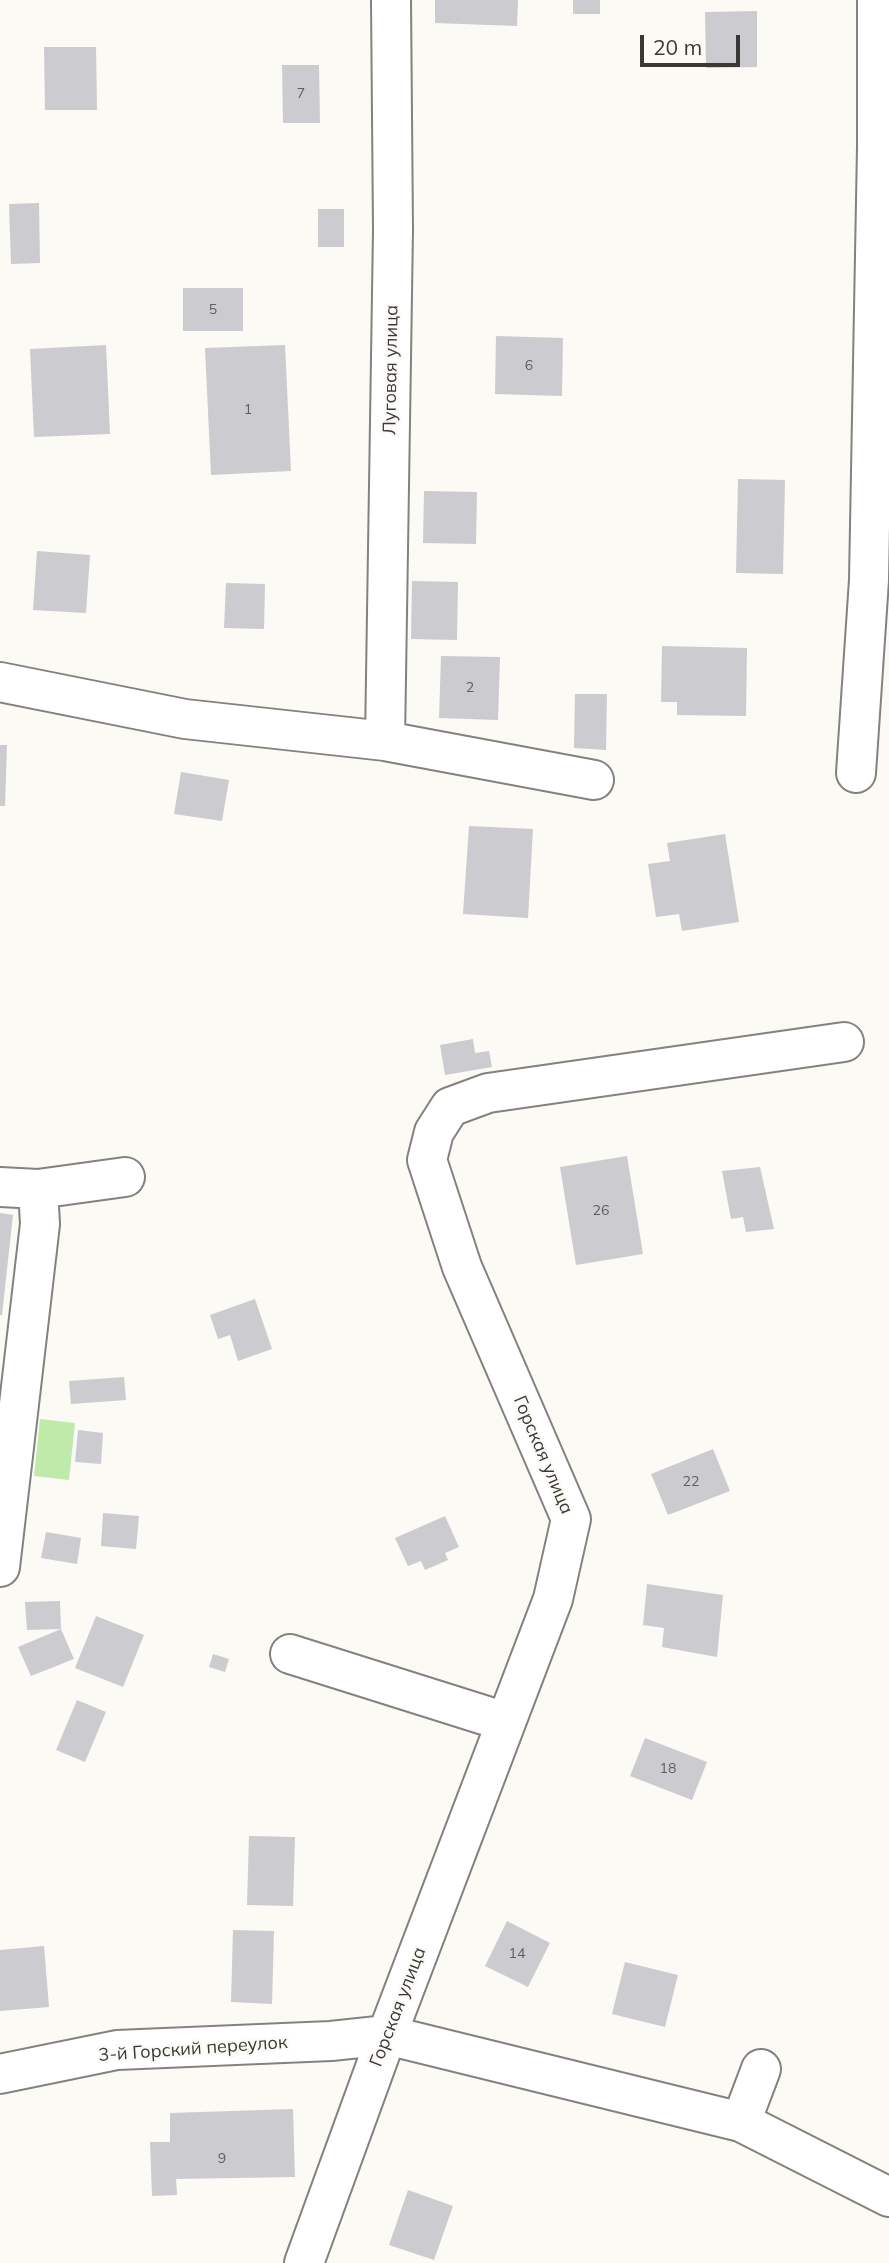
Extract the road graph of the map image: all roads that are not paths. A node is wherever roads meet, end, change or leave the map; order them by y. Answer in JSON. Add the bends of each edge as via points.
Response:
{"nodes":[{"id":1,"x":391,"y":0,"type":"edge"},
{"id":2,"x":877,"y":0,"type":"edge"},
{"id":3,"x":0,"y":682,"type":"edge"},
{"id":4,"x":385,"y":741,"type":"junction"},
{"id":5,"x":856,"y":773,"type":"dead end"},
{"id":6,"x":594,"y":780,"type":"dead end"},
{"id":7,"x":844,"y":1042,"type":"dead end"},
{"id":8,"x":125,"y":1177,"type":"dead end"},
{"id":9,"x":0,"y":1187,"type":"edge"},
{"id":10,"x":38,"y":1189,"type":"junction"},
{"id":11,"x":0,"y":1567,"type":"edge"},
{"id":12,"x":290,"y":1654,"type":"dead end"},
{"id":13,"x":506,"y":1722,"type":"junction"},
{"id":14,"x":387,"y":2035,"type":"junction"},
{"id":15,"x":761,"y":2069,"type":"dead end"},
{"id":16,"x":0,"y":2074,"type":"edge"},
{"id":17,"x":741,"y":2122,"type":"junction"},
{"id":18,"x":889,"y":2197,"type":"edge"},
{"id":19,"x":304,"y":2263,"type":"edge"}],
"edges":[{"from":1,"to":4,"type":"street","name":"Луговая улица","via":[[393,230]]},
{"from":2,"to":5,"type":"street","via":[[869,580]]},
{"from":3,"to":4,"type":"street","via":[[185,719]]},
{"from":4,"to":6,"type":"street"},
{"from":7,"to":13,"type":"street","name":"Горская улица","via":[[488,1093],[450,1107],[434,1132],[427,1160],[462,1267],[571,1519],[553,1598]]},
{"from":8,"to":10,"type":"street"},
{"from":9,"to":10,"type":"street"},
{"from":10,"to":11,"type":"street","via":[[40,1224]]},
{"from":12,"to":13,"type":"street"},
{"from":13,"to":14,"type":"street","name":"Горская улица"},
{"from":14,"to":16,"type":"street","name":"3-й Горский переулок","via":[[117,2050]]},
{"from":14,"to":17,"type":"street","name":"3-й Горский переулок"},
{"from":14,"to":19,"type":"street","name":"Горская улица"},
{"from":15,"to":17,"type":"street"},
{"from":17,"to":18,"type":"street","name":"3-й Горский переулок"}]}
